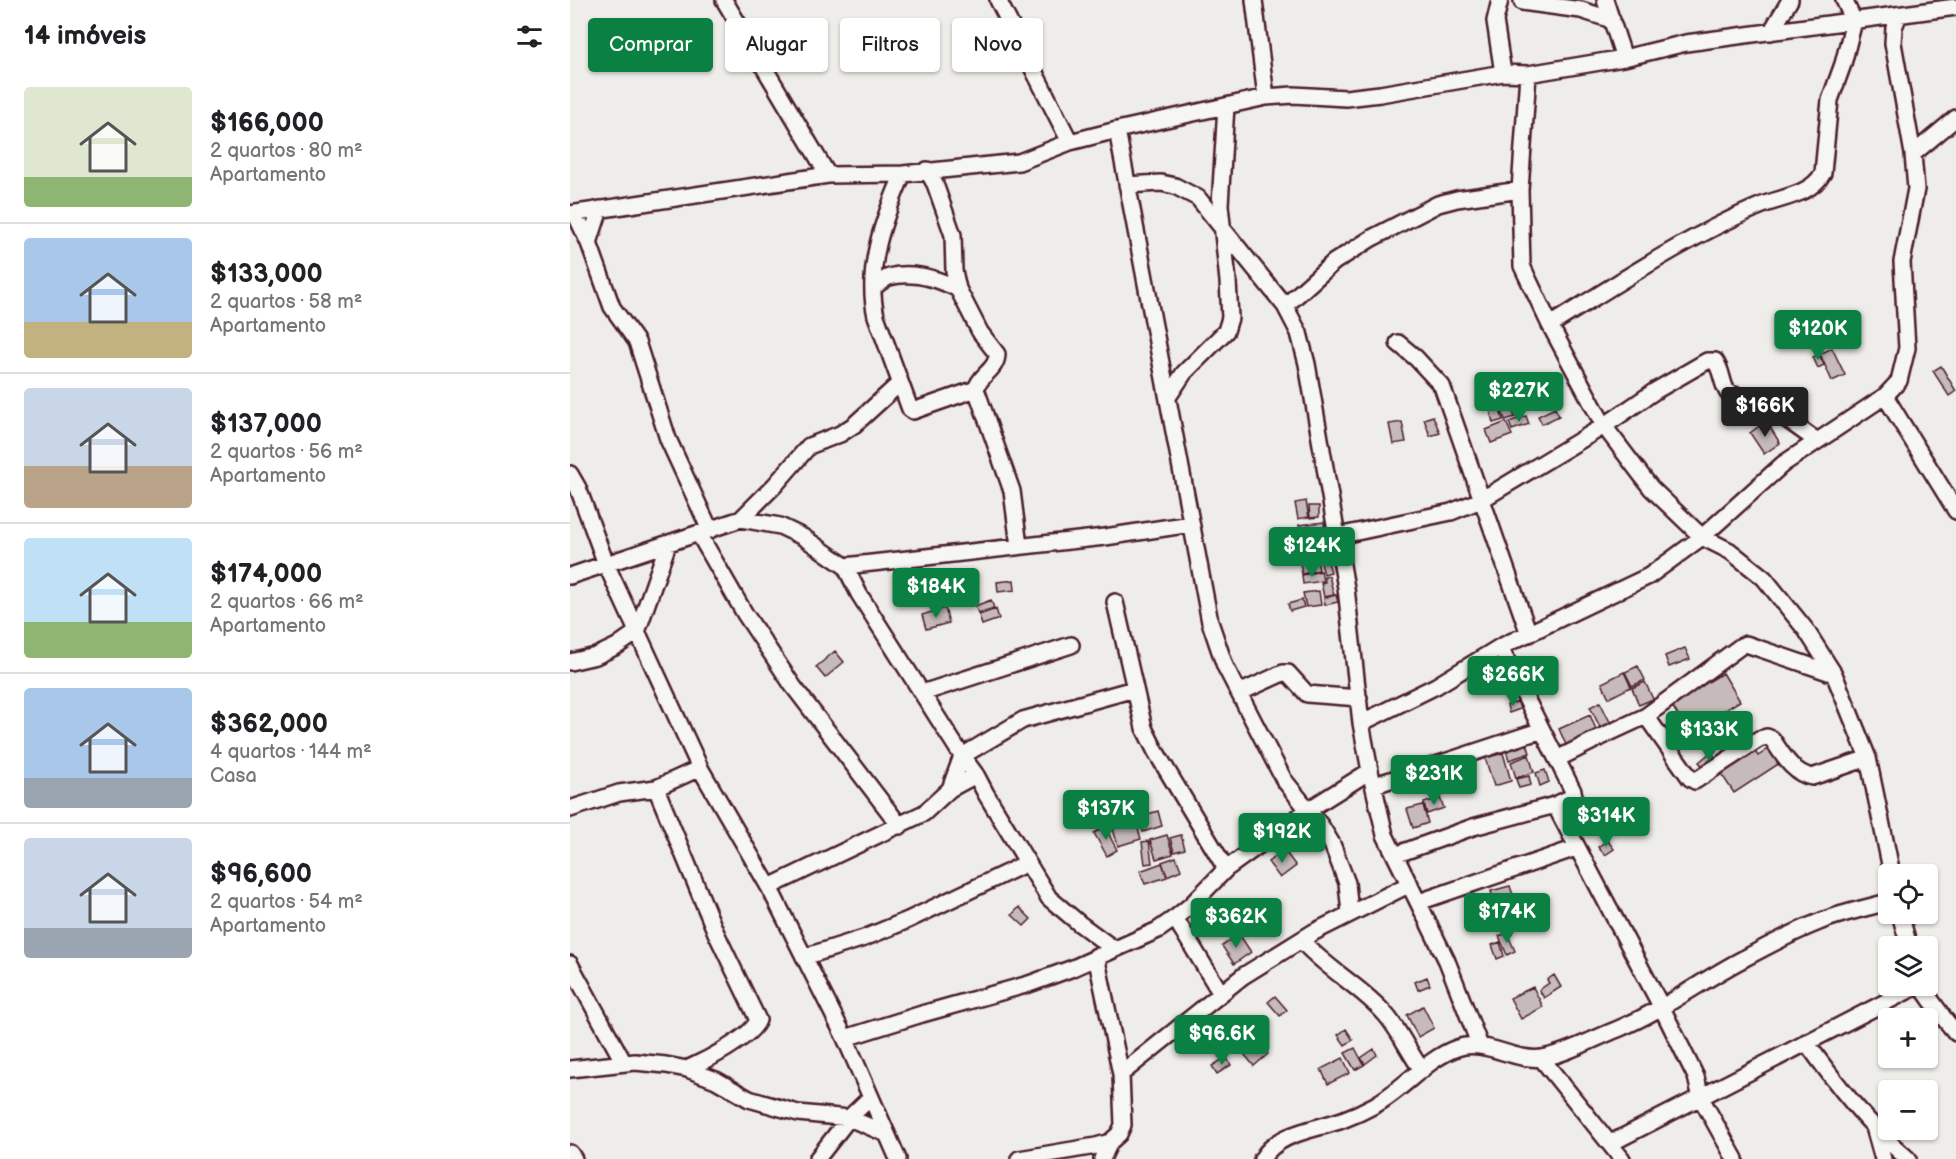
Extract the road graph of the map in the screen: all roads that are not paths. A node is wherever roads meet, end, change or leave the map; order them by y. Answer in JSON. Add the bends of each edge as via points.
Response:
{"nodes":[{"id":1,"x":724,"y":0,"type":"edge"},
{"id":2,"x":998,"y":0,"type":"edge"},
{"id":3,"x":1254,"y":0,"type":"edge"},
{"id":4,"x":1491,"y":0,"type":"edge"},
{"id":5,"x":1500,"y":0,"type":"edge"},
{"id":6,"x":1605,"y":0,"type":"edge"},
{"id":7,"x":1790,"y":0,"type":"edge"},
{"id":8,"x":1844,"y":0,"type":"edge"},
{"id":9,"x":1523,"y":1,"type":"edge"},
{"id":10,"x":1956,"y":7,"type":"edge"},
{"id":11,"x":1899,"y":15,"type":"junction"},
{"id":12,"x":1496,"y":19,"type":"junction"},
{"id":13,"x":1612,"y":20,"type":"junction"},
{"id":14,"x":1854,"y":21,"type":"junction"},
{"id":15,"x":1770,"y":32,"type":"junction"},
{"id":16,"x":1624,"y":58,"type":"junction"},
{"id":17,"x":1503,"y":73,"type":"junction"},
{"id":18,"x":1528,"y":75,"type":"junction"},
{"id":19,"x":1266,"y":97,"type":"junction"},
{"id":20,"x":1226,"y":106,"type":"junction"},
{"id":21,"x":1956,"y":118,"type":"edge"},
{"id":22,"x":1117,"y":130,"type":"junction"},
{"id":23,"x":1070,"y":142,"type":"junction"},
{"id":24,"x":1913,"y":153,"type":"junction"},
{"id":25,"x":927,"y":170,"type":"junction"},
{"id":26,"x":903,"y":174,"type":"junction"},
{"id":27,"x":828,"y":175,"type":"junction"},
{"id":28,"x":1127,"y":184,"type":"junction"},
{"id":29,"x":1520,"y":190,"type":"junction"},
{"id":30,"x":600,"y":209,"type":"junction"},
{"id":31,"x":573,"y":213,"type":"edge"},
{"id":32,"x":1224,"y":230,"type":"junction"},
{"id":33,"x":589,"y":243,"type":"junction"},
{"id":34,"x":873,"y":288,"type":"junction"},
{"id":35,"x":958,"y":288,"type":"junction"},
{"id":36,"x":1285,"y":306,"type":"junction"},
{"id":37,"x":1550,"y":326,"type":"junction"},
{"id":38,"x":1398,"y":343,"type":"dead end"},
{"id":39,"x":1161,"y":362,"type":"junction"},
{"id":40,"x":1184,"y":373,"type":"junction"},
{"id":41,"x":900,"y":383,"type":"junction"},
{"id":42,"x":976,"y":389,"type":"junction"},
{"id":43,"x":1886,"y":396,"type":"junction"},
{"id":44,"x":1168,"y":397,"type":"junction"},
{"id":45,"x":1604,"y":426,"type":"junction"},
{"id":46,"x":1817,"y":441,"type":"junction"},
{"id":47,"x":570,"y":474,"type":"edge"},
{"id":48,"x":1950,"y":490,"type":"edge"},
{"id":49,"x":1481,"y":500,"type":"junction"},
{"id":50,"x":1956,"y":511,"type":"edge"},
{"id":51,"x":741,"y":519,"type":"junction"},
{"id":52,"x":1191,"y":524,"type":"junction"},
{"id":53,"x":704,"y":532,"type":"junction"},
{"id":54,"x":1338,"y":536,"type":"junction"},
{"id":55,"x":1702,"y":537,"type":"junction"},
{"id":56,"x":668,"y":544,"type":"junction"},
{"id":57,"x":1019,"y":546,"type":"junction"},
{"id":58,"x":606,"y":564,"type":"junction"},
{"id":59,"x":845,"y":566,"type":"junction"},
{"id":60,"x":570,"y":576,"type":"edge"},
{"id":61,"x":1115,"y":602,"type":"dead end"},
{"id":62,"x":637,"y":632,"type":"junction"},
{"id":63,"x":1529,"y":634,"type":"junction"},
{"id":64,"x":1071,"y":645,"type":"dead end"},
{"id":65,"x":1500,"y":648,"type":"junction"},
{"id":66,"x":570,"y":662,"type":"edge"},
{"id":67,"x":1834,"y":674,"type":"junction"},
{"id":68,"x":1134,"y":689,"type":"junction"},
{"id":69,"x":922,"y":693,"type":"junction"},
{"id":70,"x":1239,"y":693,"type":"junction"},
{"id":71,"x":1359,"y":698,"type":"junction"},
{"id":72,"x":1646,"y":716,"type":"junction"},
{"id":73,"x":1361,"y":723,"type":"junction"},
{"id":74,"x":1542,"y":730,"type":"junction"},
{"id":75,"x":962,"y":756,"type":"junction"},
{"id":76,"x":1868,"y":758,"type":"junction"},
{"id":77,"x":1557,"y":759,"type":"junction"},
{"id":78,"x":700,"y":768,"type":"junction"},
{"id":79,"x":976,"y":774,"type":"junction"},
{"id":80,"x":1372,"y":778,"type":"junction"},
{"id":81,"x":656,"y":788,"type":"junction"},
{"id":82,"x":950,"y":789,"type":"junction"},
{"id":83,"x":573,"y":804,"type":"edge"},
{"id":84,"x":1555,"y":805,"type":"junction"},
{"id":85,"x":1308,"y":810,"type":"junction"},
{"id":86,"x":900,"y":826,"type":"junction"},
{"id":87,"x":1576,"y":848,"type":"junction"},
{"id":88,"x":1395,"y":855,"type":"junction"},
{"id":89,"x":1027,"y":863,"type":"junction"},
{"id":90,"x":1890,"y":864,"type":"edge"},
{"id":91,"x":1226,"y":869,"type":"junction"},
{"id":92,"x":1410,"y":884,"type":"junction"},
{"id":93,"x":769,"y":887,"type":"junction"},
{"id":94,"x":1419,"y":902,"type":"junction"},
{"id":95,"x":1878,"y":905,"type":"edge"},
{"id":96,"x":1350,"y":913,"type":"junction"},
{"id":97,"x":1175,"y":918,"type":"junction"},
{"id":98,"x":1301,"y":940,"type":"junction"},
{"id":99,"x":1114,"y":949,"type":"junction"},
{"id":100,"x":1096,"y":956,"type":"junction"},
{"id":101,"x":804,"y":957,"type":"junction"},
{"id":102,"x":570,"y":964,"type":"edge"},
{"id":103,"x":1220,"y":992,"type":"junction"},
{"id":104,"x":1897,"y":996,"type":"edge"},
{"id":105,"x":1931,"y":996,"type":"edge"},
{"id":106,"x":1662,"y":1008,"type":"junction"},
{"id":107,"x":1953,"y":1022,"type":"edge"},
{"id":108,"x":845,"y":1038,"type":"junction"},
{"id":109,"x":1806,"y":1042,"type":"junction"},
{"id":110,"x":1480,"y":1046,"type":"junction"},
{"id":111,"x":712,"y":1058,"type":"junction"},
{"id":112,"x":1540,"y":1058,"type":"junction"},
{"id":113,"x":624,"y":1063,"type":"junction"},
{"id":114,"x":570,"y":1069,"type":"edge"},
{"id":115,"x":687,"y":1070,"type":"junction"},
{"id":116,"x":1422,"y":1070,"type":"junction"},
{"id":117,"x":1121,"y":1074,"type":"junction"},
{"id":118,"x":716,"y":1080,"type":"junction"},
{"id":119,"x":871,"y":1097,"type":"junction"},
{"id":120,"x":1701,"y":1098,"type":"junction"},
{"id":121,"x":849,"y":1118,"type":"junction"},
{"id":122,"x":1874,"y":1127,"type":"junction"},
{"id":123,"x":887,"y":1134,"type":"junction"},
{"id":124,"x":1110,"y":1142,"type":"junction"},
{"id":125,"x":1611,"y":1143,"type":"junction"},
{"id":126,"x":570,"y":1153,"type":"edge"},
{"id":127,"x":574,"y":1159,"type":"edge"},
{"id":128,"x":817,"y":1159,"type":"edge"},
{"id":129,"x":898,"y":1159,"type":"edge"},
{"id":130,"x":1019,"y":1159,"type":"edge"},
{"id":131,"x":1102,"y":1159,"type":"edge"},
{"id":132,"x":1262,"y":1159,"type":"edge"},
{"id":133,"x":1622,"y":1159,"type":"edge"},
{"id":134,"x":1735,"y":1159,"type":"edge"},
{"id":135,"x":1883,"y":1159,"type":"edge"},
{"id":136,"x":1908,"y":1159,"type":"edge"}],
"edges":[{"from":1,"to":27,"type":"street"},
{"from":2,"to":23,"type":"street"},
{"from":3,"to":19,"type":"street"},
{"from":4,"to":12,"type":"street"},
{"from":5,"to":12,"type":"street"},
{"from":6,"to":13,"type":"street"},
{"from":7,"to":15,"type":"street"},
{"from":8,"to":14,"type":"street"},
{"from":9,"to":12,"type":"street"},
{"from":9,"to":13,"type":"street","via":[[1581,10]]},
{"from":10,"to":11,"type":"street"},
{"from":11,"to":14,"type":"street"},
{"from":11,"to":24,"type":"street","via":[[1893,43]]},
{"from":12,"to":17,"type":"street"},
{"from":13,"to":16,"type":"street"},
{"from":14,"to":15,"type":"street"},
{"from":14,"to":37,"type":"street","via":[[1830,99],[1823,173],[1818,182],[1760,206],[1668,253]]},
{"from":15,"to":16,"type":"street","via":[[1686,43]]},
{"from":16,"to":18,"type":"street"},
{"from":17,"to":18,"type":"street"},
{"from":17,"to":19,"type":"street","via":[[1346,98]]},
{"from":18,"to":29,"type":"street"},
{"from":19,"to":20,"type":"street"},
{"from":20,"to":22,"type":"street"},
{"from":20,"to":32,"type":"street","via":[[1220,206]]},
{"from":21,"to":24,"type":"street"},
{"from":22,"to":23,"type":"street"},
{"from":22,"to":28,"type":"street"},
{"from":23,"to":25,"type":"street","via":[[1019,162]]},
{"from":24,"to":43,"type":"street","via":[[1916,189],[1902,262],[1907,348],[1899,381]]},
{"from":25,"to":26,"type":"street"},
{"from":25,"to":35,"type":"street","via":[[953,235]]},
{"from":26,"to":27,"type":"street"},
{"from":26,"to":34,"type":"street","via":[[885,217]]},
{"from":27,"to":30,"type":"street"},
{"from":28,"to":32,"type":"street","via":[[1161,183],[1183,190],[1197,198]]},
{"from":28,"to":39,"type":"street"},
{"from":29,"to":36,"type":"street","via":[[1438,204],[1334,262]]},
{"from":29,"to":37,"type":"street","via":[[1522,266]]},
{"from":30,"to":31,"type":"street"},
{"from":30,"to":33,"type":"street"},
{"from":31,"to":33,"type":"street"},
{"from":32,"to":36,"type":"street"},
{"from":32,"to":40,"type":"street","via":[[1230,318],[1226,331]]},
{"from":33,"to":53,"type":"street","via":[[612,307],[638,342],[668,439]]},
{"from":34,"to":35,"type":"street","via":[[888,278],[909,275],[942,280]]},
{"from":34,"to":41,"type":"street","via":[[876,316]]},
{"from":35,"to":42,"type":"street","via":[[980,332],[997,354],[995,366]]},
{"from":36,"to":54,"type":"street","via":[[1299,333],[1307,364]]},
{"from":37,"to":45,"type":"street"},
{"from":38,"to":49,"type":"street","via":[[1442,386]]},
{"from":39,"to":40,"type":"street"},
{"from":39,"to":44,"type":"street"},
{"from":40,"to":44,"type":"street"},
{"from":41,"to":42,"type":"street","via":[[913,411]]},
{"from":41,"to":51,"type":"street","via":[[854,425],[809,446]]},
{"from":42,"to":57,"type":"street","via":[[1009,481]]},
{"from":43,"to":46,"type":"street"},
{"from":43,"to":48,"type":"street"},
{"from":44,"to":52,"type":"street"},
{"from":45,"to":46,"type":"street","via":[[1655,391],[1707,361],[1715,361],[1728,393],[1779,414]]},
{"from":45,"to":49,"type":"street"},
{"from":45,"to":55,"type":"street","via":[[1652,488]]},
{"from":46,"to":55,"type":"street","via":[[1783,464]]},
{"from":47,"to":58,"type":"street"},
{"from":48,"to":50,"type":"street"},
{"from":49,"to":54,"type":"street","via":[[1451,512]]},
{"from":49,"to":63,"type":"street"},
{"from":51,"to":53,"type":"street"},
{"from":51,"to":59,"type":"street","via":[[780,526]]},
{"from":52,"to":57,"type":"street"},
{"from":52,"to":70,"type":"street","via":[[1210,622]]},
{"from":53,"to":56,"type":"street"},
{"from":53,"to":86,"type":"street","via":[[745,614],[793,686]]},
{"from":54,"to":71,"type":"street"},
{"from":55,"to":63,"type":"street","via":[[1649,576]]},
{"from":55,"to":67,"type":"street","via":[[1730,551],[1764,578],[1806,630]]},
{"from":56,"to":58,"type":"street"},
{"from":56,"to":62,"type":"street"},
{"from":57,"to":59,"type":"street"},
{"from":58,"to":60,"type":"street"},
{"from":58,"to":62,"type":"street"},
{"from":59,"to":69,"type":"street"},
{"from":61,"to":68,"type":"street"},
{"from":62,"to":66,"type":"street","via":[[596,656]]},
{"from":62,"to":78,"type":"street"},
{"from":63,"to":65,"type":"street"},
{"from":64,"to":69,"type":"street"},
{"from":65,"to":73,"type":"street","via":[[1436,686]]},
{"from":65,"to":74,"type":"street"},
{"from":67,"to":72,"type":"street","via":[[1746,644]]},
{"from":67,"to":76,"type":"street"},
{"from":68,"to":75,"type":"street","via":[[1023,720]]},
{"from":68,"to":91,"type":"street","via":[[1144,728],[1156,752]]},
{"from":69,"to":75,"type":"street"},
{"from":70,"to":71,"type":"street","via":[[1288,673],[1307,694]]},
{"from":70,"to":85,"type":"street","via":[[1284,780]]},
{"from":71,"to":73,"type":"street"},
{"from":72,"to":76,"type":"street","via":[[1695,781],[1767,737],[1793,769],[1805,776]]},
{"from":72,"to":77,"type":"street"},
{"from":73,"to":80,"type":"street"},
{"from":74,"to":77,"type":"street"},
{"from":74,"to":80,"type":"street"},
{"from":75,"to":79,"type":"street"},
{"from":75,"to":82,"type":"street"},
{"from":76,"to":90,"type":"street"},
{"from":77,"to":84,"type":"street","via":[[1575,794]]},
{"from":78,"to":81,"type":"street"},
{"from":78,"to":93,"type":"street"},
{"from":79,"to":82,"type":"street"},
{"from":79,"to":89,"type":"street"},
{"from":80,"to":85,"type":"street"},
{"from":80,"to":88,"type":"street","via":[[1385,835]]},
{"from":81,"to":83,"type":"street"},
{"from":81,"to":111,"type":"street","via":[[716,933],[758,1020],[749,1032]]},
{"from":82,"to":86,"type":"street","via":[[924,813]]},
{"from":84,"to":87,"type":"street"},
{"from":84,"to":88,"type":"street","via":[[1473,827]]},
{"from":85,"to":91,"type":"street"},
{"from":85,"to":96,"type":"street","via":[[1332,844],[1347,883]]},
{"from":86,"to":93,"type":"street"},
{"from":87,"to":94,"type":"street"},
{"from":87,"to":106,"type":"street"},
{"from":88,"to":92,"type":"street"},
{"from":89,"to":99,"type":"street","via":[[1049,898]]},
{"from":89,"to":101,"type":"street","via":[[908,921]]},
{"from":91,"to":97,"type":"street"},
{"from":92,"to":94,"type":"street"},
{"from":92,"to":96,"type":"street"},
{"from":93,"to":101,"type":"street"},
{"from":94,"to":110,"type":"street"},
{"from":95,"to":106,"type":"street","via":[[1820,921],[1744,958]]},
{"from":96,"to":98,"type":"street"},
{"from":97,"to":99,"type":"street"},
{"from":97,"to":103,"type":"street"},
{"from":98,"to":103,"type":"street"},
{"from":98,"to":116,"type":"street","via":[[1386,1015]]},
{"from":99,"to":100,"type":"street"},
{"from":100,"to":108,"type":"street","via":[[1029,984]]},
{"from":100,"to":117,"type":"street"},
{"from":101,"to":108,"type":"street"},
{"from":102,"to":113,"type":"street"},
{"from":103,"to":117,"type":"street"},
{"from":104,"to":109,"type":"street"},
{"from":105,"to":107,"type":"street"},
{"from":106,"to":112,"type":"street"},
{"from":106,"to":120,"type":"street","via":[[1696,1077]]},
{"from":108,"to":119,"type":"street"},
{"from":109,"to":120,"type":"street"},
{"from":109,"to":122,"type":"street","via":[[1840,1090]]},
{"from":110,"to":112,"type":"street","via":[[1508,1055]]},
{"from":110,"to":116,"type":"street","via":[[1459,1047]]},
{"from":111,"to":115,"type":"street"},
{"from":111,"to":118,"type":"street"},
{"from":112,"to":125,"type":"street"},
{"from":113,"to":114,"type":"street"},
{"from":113,"to":115,"type":"street"},
{"from":115,"to":118,"type":"street"},
{"from":116,"to":132,"type":"street","via":[[1376,1105],[1278,1142]]},
{"from":117,"to":124,"type":"street","via":[[1123,1125]]},
{"from":118,"to":121,"type":"street","via":[[749,1098],[784,1109]]},
{"from":119,"to":121,"type":"street"},
{"from":119,"to":123,"type":"street"},
{"from":120,"to":125,"type":"street"},
{"from":120,"to":134,"type":"street"},
{"from":121,"to":123,"type":"street"},
{"from":121,"to":128,"type":"street"},
{"from":122,"to":135,"type":"street"},
{"from":122,"to":136,"type":"street"},
{"from":123,"to":129,"type":"street"},
{"from":124,"to":130,"type":"street"},
{"from":124,"to":131,"type":"street"},
{"from":125,"to":133,"type":"street"},
{"from":126,"to":127,"type":"street"}]}
